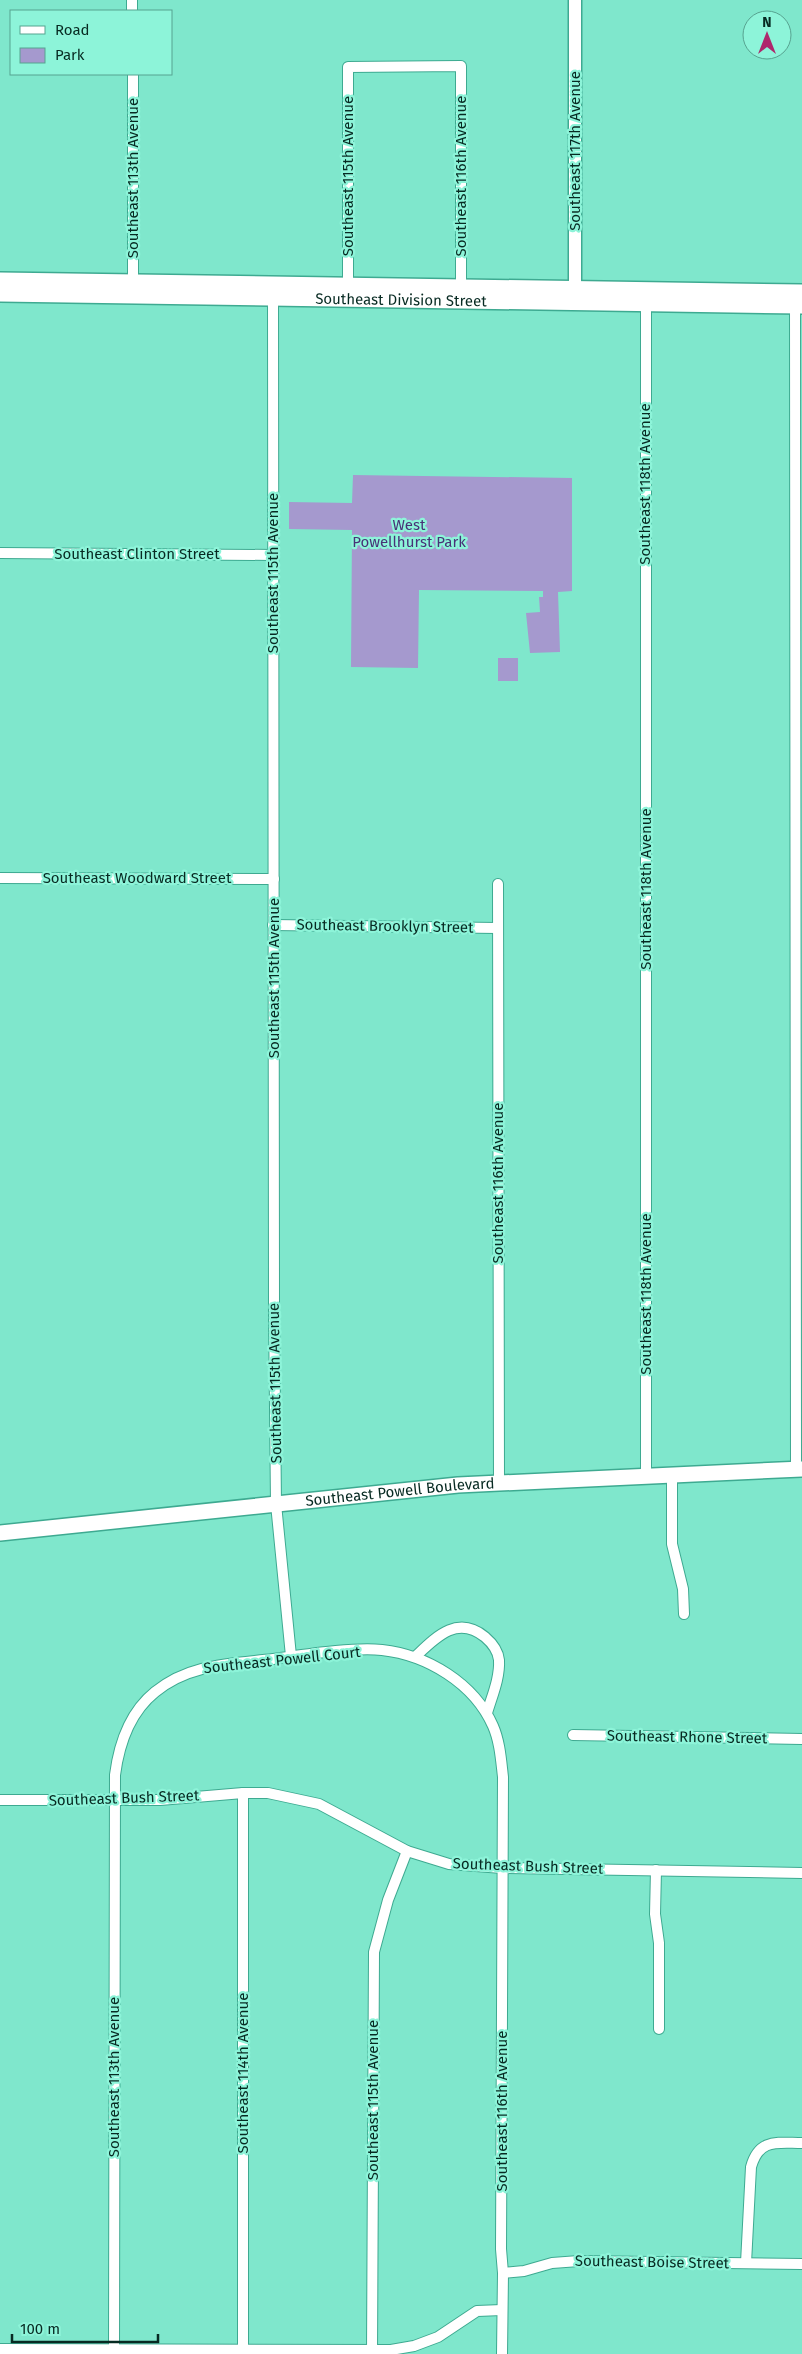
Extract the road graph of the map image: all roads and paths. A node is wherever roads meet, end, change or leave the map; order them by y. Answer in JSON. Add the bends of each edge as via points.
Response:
{"nodes":[{"id":1,"x":575,"y":0,"type":"edge"},
{"id":2,"x":461,"y":66,"type":"joint"},
{"id":3,"x":133,"y":75,"type":"edge"},
{"id":4,"x":0,"y":280,"type":"edge"},
{"id":5,"x":133,"y":282,"type":"junction"},
{"id":6,"x":348,"y":285,"type":"junction"},
{"id":7,"x":461,"y":287,"type":"junction"},
{"id":8,"x":758,"y":291,"type":"junction"},
{"id":9,"x":0,"y":294,"type":"edge"},
{"id":10,"x":575,"y":296,"type":"junction"},
{"id":11,"x":273,"y":298,"type":"junction"},
{"id":12,"x":799,"y":299,"type":"edge"},
{"id":13,"x":646,"y":304,"type":"junction"},
{"id":14,"x":706,"y":305,"type":"junction"},
{"id":15,"x":0,"y":553,"type":"edge"},
{"id":16,"x":273,"y":555,"type":"junction"},
{"id":17,"x":799,"y":572,"type":"edge"},
{"id":18,"x":0,"y":878,"type":"edge"},
{"id":19,"x":274,"y":879,"type":"junction"},
{"id":20,"x":498,"y":884,"type":"dead end"},
{"id":21,"x":274,"y":925,"type":"junction"},
{"id":22,"x":497,"y":928,"type":"junction"},
{"id":23,"x":799,"y":1469,"type":"edge"},
{"id":24,"x":646,"y":1474,"type":"junction"},
{"id":25,"x":672,"y":1474,"type":"junction"},
{"id":26,"x":499,"y":1482,"type":"junction"},
{"id":27,"x":276,"y":1504,"type":"junction"},
{"id":28,"x":0,"y":1533,"type":"edge"},
{"id":29,"x":684,"y":1614,"type":"dead end"},
{"id":30,"x":292,"y":1656,"type":"junction"},
{"id":31,"x":415,"y":1657,"type":"junction"},
{"id":32,"x":487,"y":1713,"type":"junction"},
{"id":33,"x":573,"y":1736,"type":"dead end"},
{"id":34,"x":802,"y":1739,"type":"edge"},
{"id":35,"x":243,"y":1793,"type":"junction"},
{"id":36,"x":0,"y":1800,"type":"edge"},
{"id":37,"x":115,"y":1800,"type":"junction"},
{"id":38,"x":407,"y":1851,"type":"junction"},
{"id":39,"x":502,"y":1868,"type":"junction"},
{"id":40,"x":656,"y":1870,"type":"junction"},
{"id":41,"x":802,"y":1873,"type":"edge"},
{"id":42,"x":659,"y":2029,"type":"dead end"},
{"id":43,"x":802,"y":2143,"type":"edge"},
{"id":44,"x":746,"y":2263,"type":"junction"},
{"id":45,"x":802,"y":2264,"type":"edge"},
{"id":46,"x":503,"y":2273,"type":"junction"},
{"id":47,"x":502,"y":2310,"type":"junction"},
{"id":48,"x":0,"y":2349,"type":"edge"},
{"id":49,"x":114,"y":2352,"type":"edge"},
{"id":50,"x":243,"y":2352,"type":"edge"},
{"id":51,"x":372,"y":2352,"type":"edge"},
{"id":52,"x":502,"y":2354,"type":"edge"}],
"edges":[{"from":1,"to":10,"type":"street","name":"Southeast 117th Avenue"},
{"from":2,"to":6,"type":"street","name":"Southeast 115th Avenue","via":[[348,66]]},
{"from":2,"to":7,"type":"street","name":"Southeast 116th Avenue"},
{"from":3,"to":5,"type":"street","name":"Southeast 113th Avenue"},
{"from":4,"to":5,"type":"main road","name":"Southeast Division Street"},
{"from":5,"to":6,"type":"main road","name":"Southeast Division Street"},
{"from":6,"to":7,"type":"main road","name":"Southeast Division Street"},
{"from":7,"to":10,"type":"main road","name":"Southeast Division Street"},
{"from":8,"to":10,"type":"main road","name":"Southeast Division Street"},
{"from":8,"to":12,"type":"main road","name":"Southeast Division Street"},
{"from":8,"to":14,"type":"main road","via":[[748,299],[715,301]]},
{"from":9,"to":11,"type":"main road","name":"Southeast Division Street"},
{"from":10,"to":11,"type":"main road","name":"Southeast Division Street"},
{"from":10,"to":13,"type":"main road","name":"Southeast Division Street"},
{"from":11,"to":16,"type":"street","name":"Southeast 115th Avenue"},
{"from":12,"to":14,"type":"main road","name":"Southeast Division Street"},
{"from":12,"to":17,"type":"street"},
{"from":13,"to":14,"type":"main road","name":"Southeast Division Street"},
{"from":13,"to":24,"type":"street","name":"Southeast 118th Avenue"},
{"from":15,"to":16,"type":"street","name":"Southeast Clinton Street"},
{"from":16,"to":19,"type":"street","name":"Southeast 115th Avenue"},
{"from":17,"to":23,"type":"street"},
{"from":18,"to":19,"type":"street","name":"Southeast Woodward Street"},
{"from":19,"to":21,"type":"street","name":"Southeast 115th Avenue"},
{"from":20,"to":22,"type":"street","name":"Southeast 116th Avenue"},
{"from":21,"to":22,"type":"street","name":"Southeast Brooklyn Street"},
{"from":21,"to":27,"type":"street","name":"Southeast 115th Avenue"},
{"from":22,"to":26,"type":"street","name":"Southeast 116th Avenue"},
{"from":23,"to":25,"type":"main road","name":"Southeast Powell Boulevard"},
{"from":24,"to":25,"type":"main road","name":"Southeast Powell Boulevard"},
{"from":24,"to":26,"type":"main road","name":"Southeast Powell Boulevard"},
{"from":25,"to":29,"type":"street","via":[[672,1544],[683,1589]]},
{"from":26,"to":27,"type":"main road","name":"Southeast Powell Boulevard"},
{"from":27,"to":28,"type":"main road","name":"Southeast Powell Boulevard"},
{"from":27,"to":30,"type":"street","name":"Southeast 115th Avenue"},
{"from":30,"to":31,"type":"street","name":"Southeast Powell Court","via":[[370,1650]]},
{"from":30,"to":37,"type":"street","name":"Southeast Powell Court","via":[[204,1667],[172,1680],[153,1693],[124,1731],[115,1775]]},
{"from":31,"to":32,"type":"street","name":"Southeast Powell Court","via":[[459,1682]]},
{"from":31,"to":32,"type":"street","via":[[445,1631],[463,1628],[479,1633],[493,1644],[499,1659],[498,1677]]},
{"from":32,"to":39,"type":"street","name":"Southeast Powell Court","via":[[501,1754]]},
{"from":33,"to":34,"type":"street","name":"Southeast Rhone Street"},
{"from":35,"to":37,"type":"street","name":"Southeast Bush Street"},
{"from":35,"to":38,"type":"street","name":"Southeast Bush Street","via":[[278,1794],[319,1804]]},
{"from":35,"to":50,"type":"street","name":"Southeast 114th Avenue"},
{"from":36,"to":37,"type":"street","name":"Southeast Bush Street"},
{"from":37,"to":49,"type":"street","name":"Southeast 113th Avenue"},
{"from":38,"to":39,"type":"street","name":"Southeast Bush Street","via":[[449,1864]]},
{"from":38,"to":51,"type":"street","name":"Southeast 115th Avenue","via":[[388,1900],[374,1952]]},
{"from":39,"to":40,"type":"street","name":"Southeast Bush Street"},
{"from":39,"to":46,"type":"street","name":"Southeast 116th Avenue","via":[[500,2249]]},
{"from":40,"to":41,"type":"street","name":"Southeast Bush Street"},
{"from":40,"to":42,"type":"street"},
{"from":43,"to":44,"type":"street","via":[[773,2142],[754,2156]]},
{"from":44,"to":45,"type":"street","name":"Southeast Boise Street"},
{"from":44,"to":46,"type":"street","name":"Southeast Boise Street","via":[[579,2261]]},
{"from":46,"to":47,"type":"street","name":"Southeast 116th Avenue"},
{"from":47,"to":51,"type":"street","via":[[477,2311],[445,2333],[414,2346]]},
{"from":47,"to":52,"type":"street","name":"Southeast 116th Avenue"},
{"from":48,"to":49,"type":"street"},
{"from":49,"to":50,"type":"street"},
{"from":50,"to":51,"type":"street"}]}
